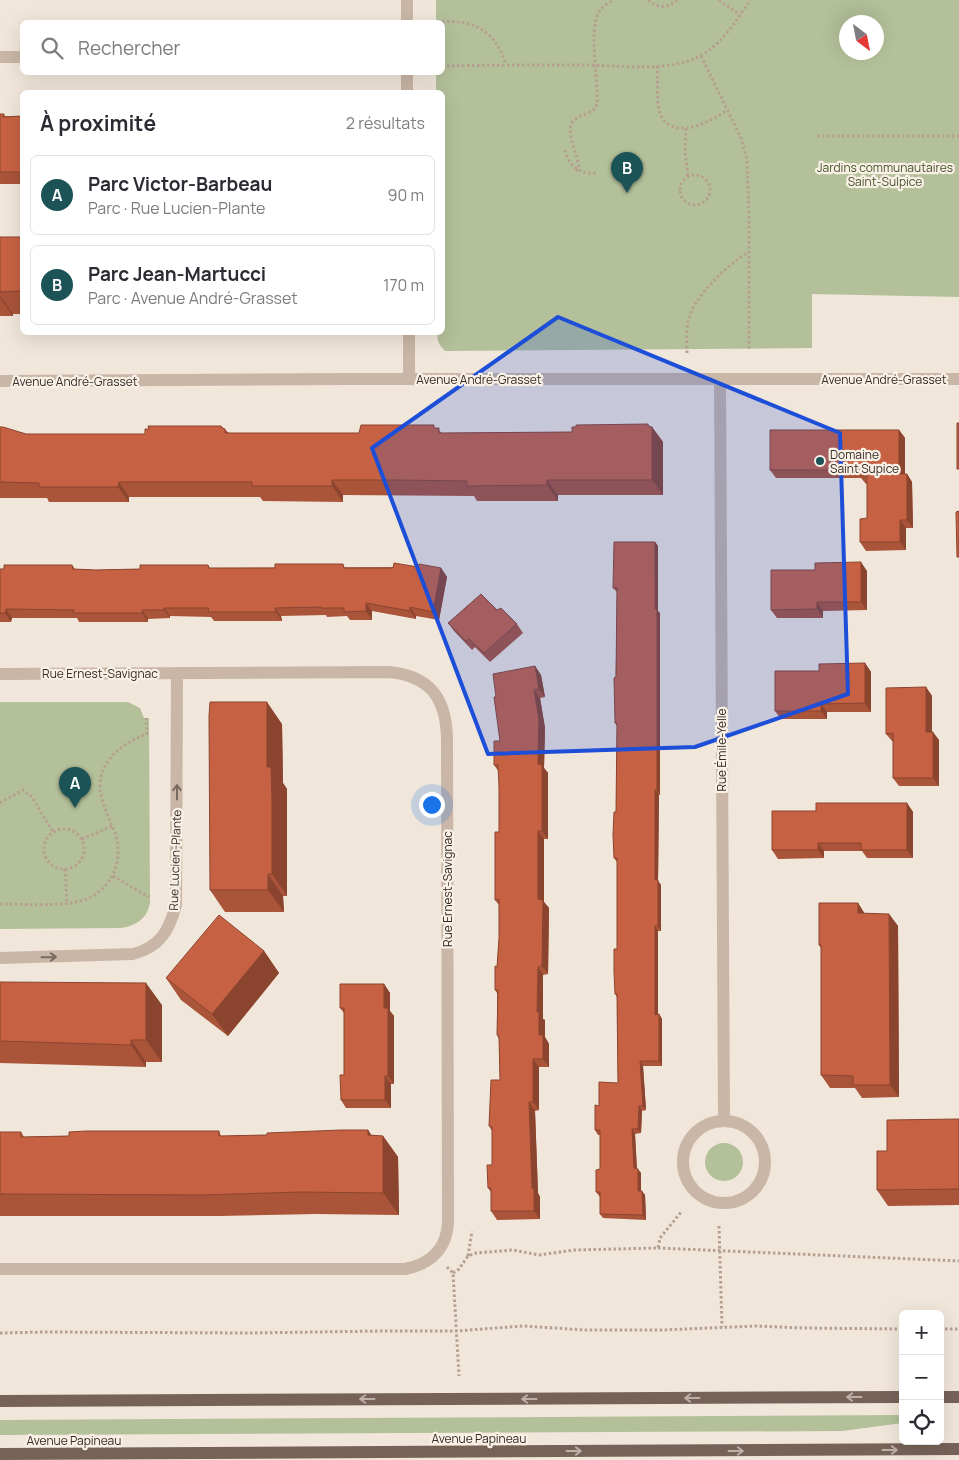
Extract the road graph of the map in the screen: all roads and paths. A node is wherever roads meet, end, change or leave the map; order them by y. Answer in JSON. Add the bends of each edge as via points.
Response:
{"nodes":[{"id":1,"x":407,"y":0,"type":"edge"},
{"id":2,"x":614,"y":0,"type":"edge"},
{"id":3,"x":648,"y":0,"type":"edge"},
{"id":4,"x":677,"y":0,"type":"edge"},
{"id":5,"x":719,"y":0,"type":"edge"},
{"id":6,"x":750,"y":0,"type":"edge"},
{"id":7,"x":740,"y":15,"type":"junction"},
{"id":8,"x":407,"y":20,"type":"edge"},
{"id":9,"x":445,"y":22,"type":"edge"},
{"id":10,"x":701,"y":56,"type":"junction"},
{"id":11,"x":0,"y":57,"type":"edge"},
{"id":12,"x":20,"y":57,"type":"edge"},
{"id":13,"x":506,"y":65,"type":"junction"},
{"id":14,"x":595,"y":65,"type":"junction"},
{"id":15,"x":445,"y":66,"type":"edge"},
{"id":16,"x":658,"y":66,"type":"junction"},
{"id":17,"x":407,"y":75,"type":"edge"},
{"id":18,"x":408,"y":90,"type":"edge"},
{"id":19,"x":727,"y":110,"type":"junction"},
{"id":20,"x":686,"y":128,"type":"junction"},
{"id":21,"x":817,"y":136,"type":"dead end"},
{"id":22,"x":959,"y":136,"type":"edge"},
{"id":23,"x":565,"y":150,"type":"dead end"},
{"id":24,"x":576,"y":170,"type":"junction"},
{"id":25,"x":596,"y":173,"type":"dead end"},
{"id":26,"x":688,"y":176,"type":"junction"},
{"id":27,"x":749,"y":251,"type":"junction"},
{"id":28,"x":409,"y":335,"type":"edge"},
{"id":29,"x":749,"y":352,"type":"dead end"},
{"id":30,"x":687,"y":353,"type":"dead end"},
{"id":31,"x":409,"y":379,"type":"junction"},
{"id":32,"x":720,"y":379,"type":"junction"},
{"id":33,"x":959,"y":379,"type":"edge"},
{"id":34,"x":0,"y":381,"type":"edge"},
{"id":35,"x":178,"y":673,"type":"junction"},
{"id":36,"x":0,"y":674,"type":"edge"},
{"id":37,"x":146,"y":718,"type":"dead end"},
{"id":38,"x":0,"y":803,"type":"edge"},
{"id":39,"x":112,"y":826,"type":"junction"},
{"id":40,"x":53,"y":832,"type":"junction"},
{"id":41,"x":82,"y":839,"type":"junction"},
{"id":42,"x":65,"y":869,"type":"junction"},
{"id":43,"x":113,"y":876,"type":"junction"},
{"id":44,"x":150,"y":897,"type":"dead end"},
{"id":45,"x":67,"y":903,"type":"junction"},
{"id":46,"x":0,"y":904,"type":"edge"},
{"id":47,"x":0,"y":958,"type":"edge"},
{"id":48,"x":724,"y":1121,"type":"junction"},
{"id":49,"x":682,"y":1211,"type":"dead end"},
{"id":50,"x":719,"y":1226,"type":"dead end"},
{"id":51,"x":472,"y":1231,"type":"dead end"},
{"id":52,"x":658,"y":1248,"type":"junction"},
{"id":53,"x":719,"y":1250,"type":"junction"},
{"id":54,"x":468,"y":1256,"type":"junction"},
{"id":55,"x":959,"y":1261,"type":"edge"},
{"id":56,"x":0,"y":1269,"type":"edge"},
{"id":57,"x":722,"y":1327,"type":"junction"},
{"id":58,"x":899,"y":1329,"type":"edge"},
{"id":59,"x":944,"y":1329,"type":"edge"},
{"id":60,"x":959,"y":1329,"type":"edge"},
{"id":61,"x":456,"y":1332,"type":"junction"},
{"id":62,"x":0,"y":1333,"type":"edge"},
{"id":63,"x":459,"y":1376,"type":"dead end"},
{"id":64,"x":899,"y":1397,"type":"edge"},
{"id":65,"x":944,"y":1397,"type":"edge"},
{"id":66,"x":959,"y":1397,"type":"edge"},
{"id":67,"x":0,"y":1400,"type":"edge"},
{"id":68,"x":959,"y":1449,"type":"edge"},
{"id":69,"x":0,"y":1454,"type":"edge"}],
"edges":[{"from":1,"to":8,"type":"street"},
{"from":2,"to":14,"type":"path","via":[[601,9],[596,19]]},
{"from":3,"to":4,"type":"path","via":[[661,7]]},
{"from":5,"to":7,"type":"path"},
{"from":6,"to":7,"type":"path"},
{"from":7,"to":10,"type":"path"},
{"from":9,"to":13,"type":"path","via":[[474,26],[488,33],[497,43]]},
{"from":10,"to":16,"type":"path","via":[[682,63]]},
{"from":10,"to":19,"type":"path"},
{"from":11,"to":12,"type":"street"},
{"from":13,"to":14,"type":"path"},
{"from":13,"to":15,"type":"path"},
{"from":14,"to":16,"type":"path"},
{"from":14,"to":24,"type":"path","via":[[597,104],[572,124],[579,167]]},
{"from":16,"to":20,"type":"path","via":[[658,104],[663,117],[673,127]]},
{"from":17,"to":18,"type":"street"},
{"from":19,"to":20,"type":"path","via":[[704,123]]},
{"from":19,"to":27,"type":"path","via":[[747,160]]},
{"from":20,"to":26,"type":"path"},
{"from":21,"to":22,"type":"path"},
{"from":23,"to":24,"type":"path"},
{"from":24,"to":25,"type":"path"},
{"from":26,"to":26,"type":"path","via":[[680,186],[681,198],[691,206],[701,205],[709,195],[710,186],[701,176]]},
{"from":27,"to":29,"type":"path"},
{"from":27,"to":30,"type":"path","via":[[729,266],[697,301],[688,323]]},
{"from":28,"to":31,"type":"street"},
{"from":31,"to":32,"type":"street","name":"Avenue André-Grasset"},
{"from":31,"to":34,"type":"street","name":"Avenue André-Grasset"},
{"from":32,"to":33,"type":"street","name":"Avenue André-Grasset"},
{"from":32,"to":48,"type":"street","name":"Rue Émile-Yelle"},
{"from":35,"to":36,"type":"street","name":"Rue Ernest-Savignac"},
{"from":47,"to":35,"type":"street","name":"Rue Lucien-Plante","one_way":true,"via":[[133,954],[156,943],[168,929],[176,905]]},
{"from":35,"to":56,"type":"street","name":"Rue Ernest-Savignac","via":[[401,673],[424,683],[440,702],[447,738],[446,1237],[435,1256],[420,1265],[395,1269]]},
{"from":37,"to":39,"type":"path","via":[[146,734],[116,751],[101,780],[102,798]]},
{"from":38,"to":40,"type":"path","via":[[23,790],[32,796]]},
{"from":39,"to":41,"type":"path"},
{"from":39,"to":43,"type":"path","via":[[118,847]]},
{"from":40,"to":41,"type":"path","via":[[71,830]]},
{"from":40,"to":42,"type":"path","via":[[45,844],[46,855],[54,866]]},
{"from":41,"to":42,"type":"path","via":[[84,850],[81,860]]},
{"from":42,"to":45,"type":"path"},
{"from":43,"to":44,"type":"path"},
{"from":43,"to":45,"type":"path","via":[[106,887],[91,898]]},
{"from":45,"to":46,"type":"path"},
{"from":48,"to":48,"type":"street","via":[[698,1130],[686,1148],[683,1161],[685,1175],[696,1193],[722,1204],[736,1202],[749,1195],[762,1178],[766,1163],[756,1136],[739,1123]]},
{"from":49,"to":52,"type":"path","via":[[660,1238]]},
{"from":50,"to":53,"type":"path"},
{"from":51,"to":54,"type":"path"},
{"from":52,"to":53,"type":"path"},
{"from":52,"to":54,"type":"path","via":[[574,1250],[539,1255],[513,1250]]},
{"from":53,"to":55,"type":"path"},
{"from":53,"to":57,"type":"path"},
{"from":54,"to":61,"type":"path","via":[[453,1274]]},
{"from":57,"to":58,"type":"path"},
{"from":57,"to":61,"type":"path","via":[[585,1330],[523,1326]]},
{"from":59,"to":60,"type":"path"},
{"from":61,"to":62,"type":"path"},
{"from":61,"to":63,"type":"path"},
{"from":64,"to":67,"type":"main road","one_way":true},
{"from":65,"to":66,"type":"main road"},
{"from":69,"to":68,"type":"main road","name":"Avenue Papineau","one_way":true}]}
